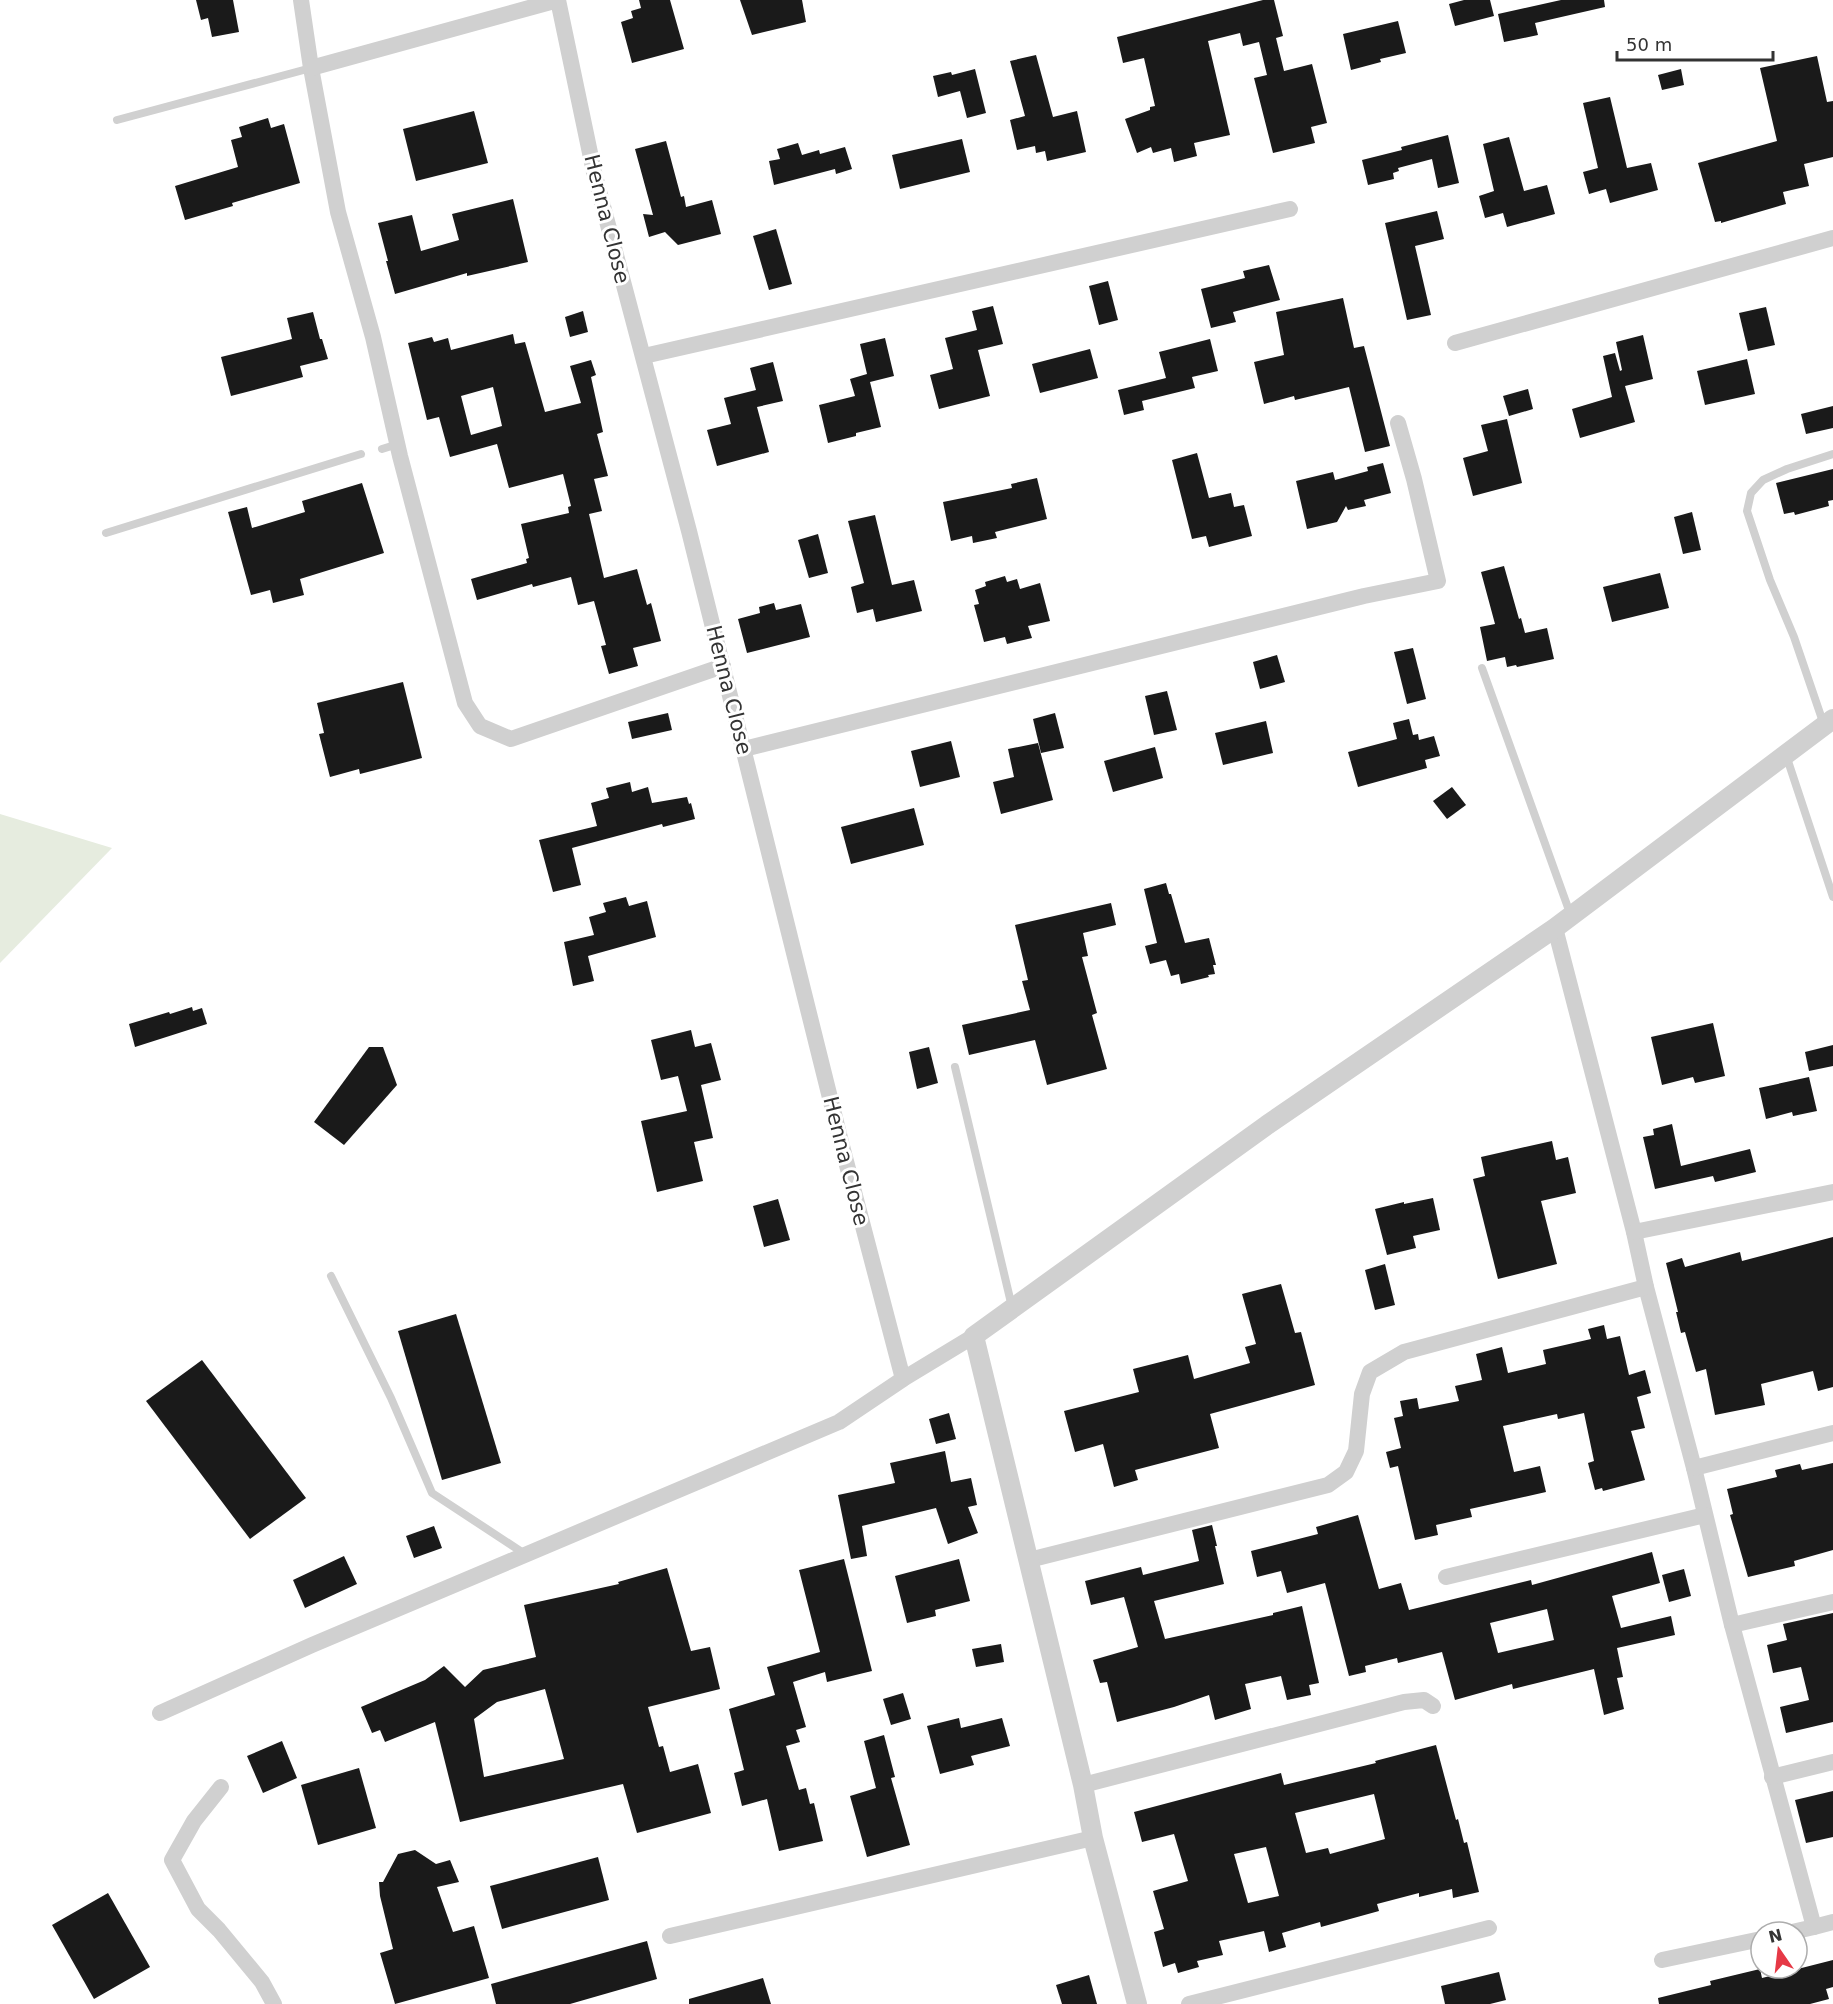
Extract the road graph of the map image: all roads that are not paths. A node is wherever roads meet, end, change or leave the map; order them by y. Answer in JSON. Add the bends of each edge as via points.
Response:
{"nodes":[{"id":1,"x":301,"y":0,"type":"edge"},
{"id":2,"x":558,"y":0,"type":"edge"},
{"id":3,"x":311,"y":68,"type":"junction"},
{"id":4,"x":117,"y":120,"type":"dead end"},
{"id":5,"x":1290,"y":209,"type":"dead end"},
{"id":6,"x":1833,"y":238,"type":"edge"},
{"id":7,"x":1455,"y":343,"type":"dead end"},
{"id":8,"x":644,"y":356,"type":"junction"},
{"id":9,"x":1398,"y":423,"type":"dead end"},
{"id":10,"x":361,"y":454,"type":"dead end"},
{"id":11,"x":1833,"y":454,"type":"edge"},
{"id":12,"x":106,"y":533,"type":"dead end"},
{"id":13,"x":723,"y":666,"type":"junction"},
{"id":14,"x":1482,"y":668,"type":"dead end"},
{"id":15,"x":1829,"y":722,"type":"edge"},
{"id":16,"x":744,"y":749,"type":"junction"},
{"id":17,"x":1785,"y":753,"type":"junction"},
{"id":18,"x":1833,"y":897,"type":"edge"},
{"id":19,"x":1570,"y":916,"type":"junction"},
{"id":20,"x":1555,"y":928,"type":"junction"},
{"id":21,"x":955,"y":1067,"type":"dead end"},
{"id":22,"x":1833,"y":1192,"type":"edge"},
{"id":23,"x":1634,"y":1232,"type":"junction"},
{"id":24,"x":331,"y":1276,"type":"dead end"},
{"id":25,"x":1646,"y":1287,"type":"junction"},
{"id":26,"x":1012,"y":1308,"type":"junction"},
{"id":27,"x":974,"y":1336,"type":"junction"},
{"id":28,"x":903,"y":1379,"type":"junction"},
{"id":29,"x":1833,"y":1433,"type":"edge"},
{"id":30,"x":1694,"y":1468,"type":"junction"},
{"id":31,"x":1705,"y":1515,"type":"junction"},
{"id":32,"x":525,"y":1555,"type":"junction"},
{"id":33,"x":1029,"y":1560,"type":"junction"},
{"id":34,"x":1446,"y":1577,"type":"dead end"},
{"id":35,"x":1833,"y":1602,"type":"edge"},
{"id":36,"x":1732,"y":1625,"type":"junction"},
{"id":37,"x":1433,"y":1707,"type":"dead end"},
{"id":38,"x":160,"y":1713,"type":"dead end"},
{"id":39,"x":1833,"y":1762,"type":"edge"},
{"id":40,"x":1772,"y":1777,"type":"junction"},
{"id":41,"x":1083,"y":1785,"type":"junction"},
{"id":42,"x":221,"y":1787,"type":"dead end"},
{"id":43,"x":1093,"y":1838,"type":"junction"},
{"id":44,"x":1833,"y":1923,"type":"edge"},
{"id":45,"x":1814,"y":1927,"type":"junction"},
{"id":46,"x":1489,"y":1928,"type":"dead end"},
{"id":47,"x":1809,"y":1928,"type":"edge"},
{"id":48,"x":670,"y":1936,"type":"dead end"},
{"id":49,"x":1749,"y":1942,"type":"edge"},
{"id":50,"x":1662,"y":1960,"type":"dead end"},
{"id":51,"x":274,"y":2004,"type":"edge"},
{"id":52,"x":1137,"y":2004,"type":"edge"},
{"id":53,"x":1189,"y":2004,"type":"edge"}],
"edges":[{"from":1,"to":3,"type":"street"},
{"from":2,"to":3,"type":"street"},
{"from":2,"to":8,"type":"street","name":"Henna Close","via":[[594,172]]},
{"from":3,"to":4,"type":"lane"},
{"from":3,"to":13,"type":"street","via":[[338,212],[373,337],[390,447],[465,703],[480,726],[511,739]]},
{"from":5,"to":8,"type":"street"},
{"from":6,"to":7,"type":"street"},
{"from":8,"to":13,"type":"street","name":"Henna Close"},
{"from":9,"to":16,"type":"street","via":[[1438,581]]},
{"from":10,"to":12,"type":"lane"},
{"from":11,"to":15,"type":"lane","via":[[1763,480],[1750,493],[1747,512],[1770,580]]},
{"from":13,"to":16,"type":"street","name":"Henna Close"},
{"from":14,"to":19,"type":"lane"},
{"from":15,"to":17,"type":"street"},
{"from":16,"to":28,"type":"street","name":"Henna Close"},
{"from":17,"to":18,"type":"lane"},
{"from":17,"to":19,"type":"street"},
{"from":19,"to":20,"type":"street"},
{"from":20,"to":23,"type":"street"},
{"from":20,"to":26,"type":"street","via":[[1267,1125]]},
{"from":21,"to":26,"type":"lane"},
{"from":22,"to":23,"type":"street"},
{"from":23,"to":25,"type":"street"},
{"from":24,"to":32,"type":"lane","via":[[432,1493]]},
{"from":25,"to":30,"type":"street"},
{"from":25,"to":33,"type":"street","via":[[1404,1352],[1370,1372],[1362,1394],[1356,1451],[1346,1472],[1328,1485]]},
{"from":26,"to":27,"type":"street"},
{"from":27,"to":28,"type":"street"},
{"from":27,"to":33,"type":"street"},
{"from":28,"to":32,"type":"street","via":[[839,1422]]},
{"from":29,"to":30,"type":"street"},
{"from":30,"to":31,"type":"street"},
{"from":31,"to":34,"type":"street"},
{"from":31,"to":36,"type":"street"},
{"from":32,"to":38,"type":"street"},
{"from":33,"to":41,"type":"street"},
{"from":35,"to":36,"type":"street"},
{"from":36,"to":40,"type":"street"},
{"from":37,"to":41,"type":"street","via":[[1424,1700],[1404,1702]]},
{"from":39,"to":40,"type":"street"},
{"from":40,"to":45,"type":"street"},
{"from":41,"to":43,"type":"street"},
{"from":42,"to":51,"type":"street","via":[[194,1821],[172,1860],[198,1909],[262,1982]]},
{"from":43,"to":48,"type":"street"},
{"from":43,"to":52,"type":"street"},
{"from":44,"to":45,"type":"street"},
{"from":45,"to":47,"type":"street"},
{"from":46,"to":53,"type":"street"},
{"from":49,"to":50,"type":"street"}]}
